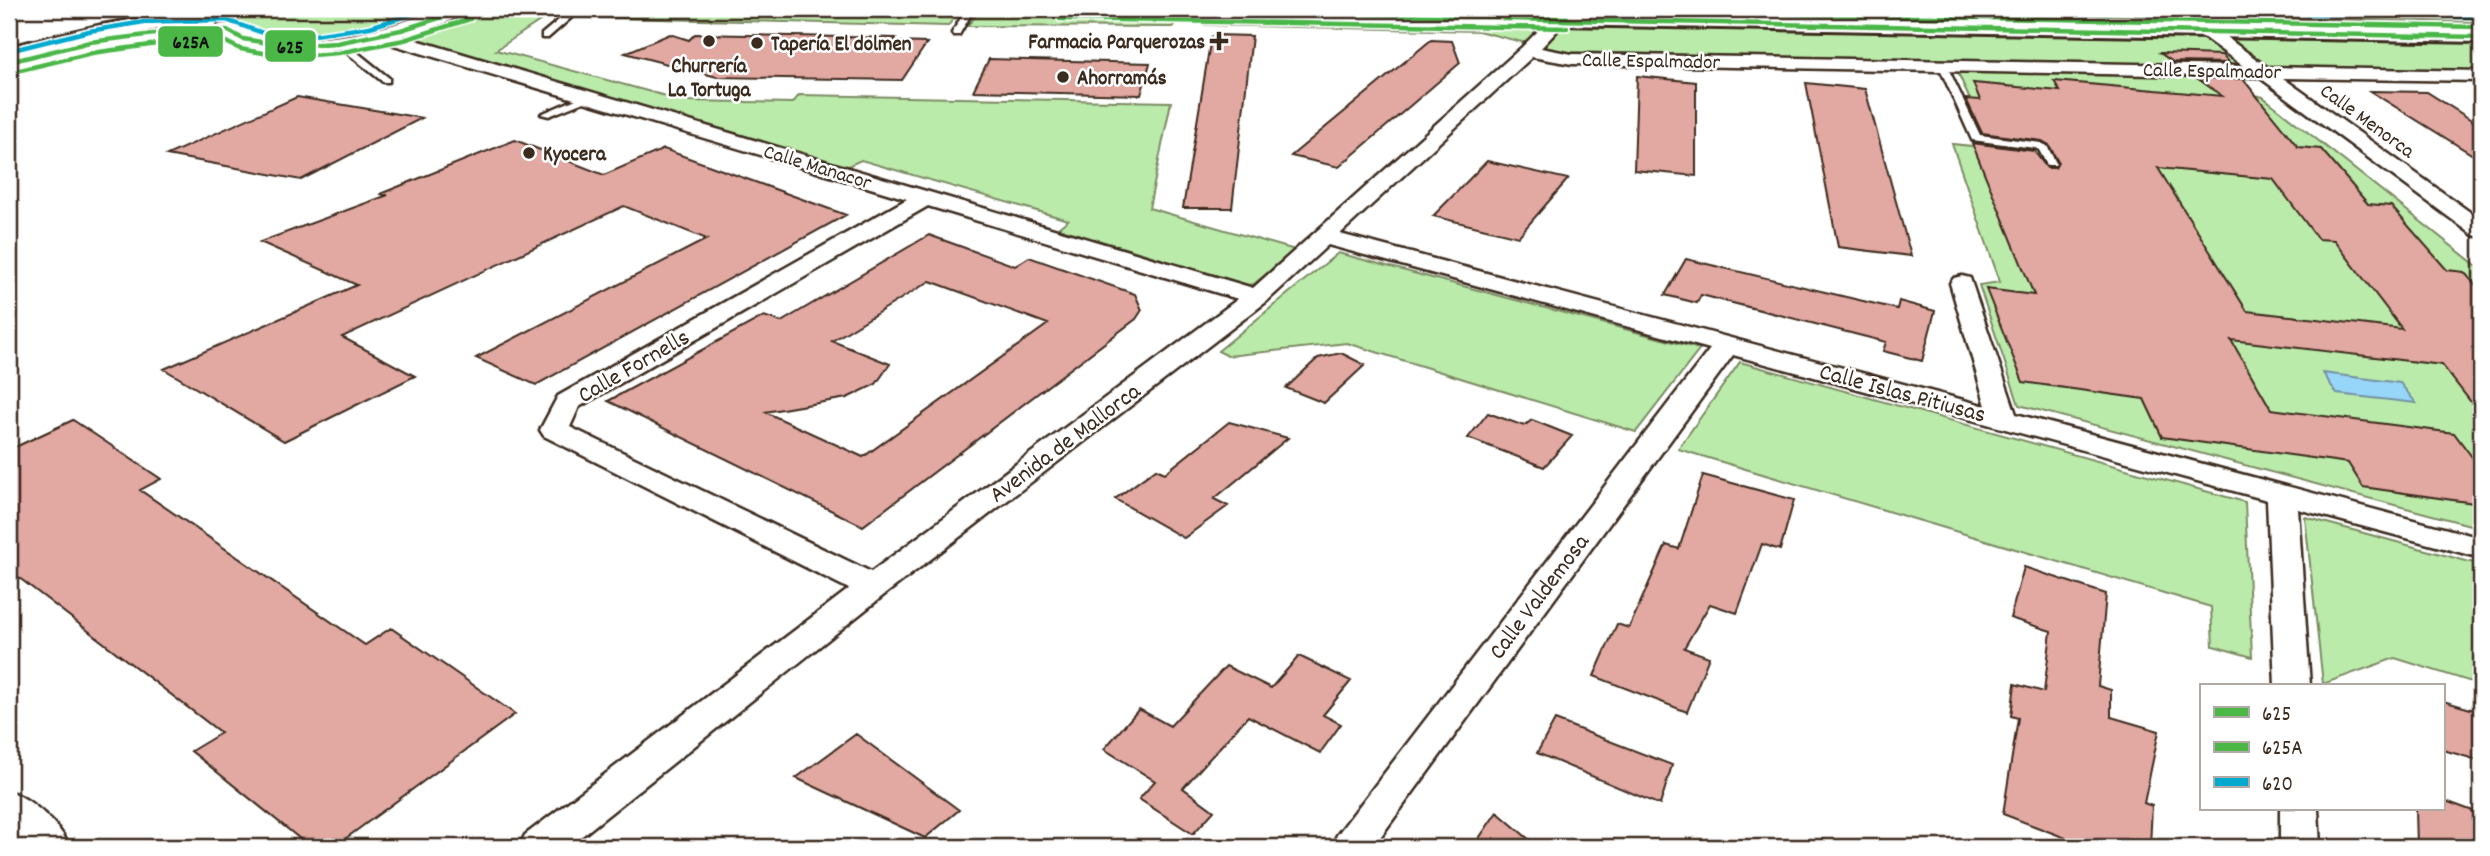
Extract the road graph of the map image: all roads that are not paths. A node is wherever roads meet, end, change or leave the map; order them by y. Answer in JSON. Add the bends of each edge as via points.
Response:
{"nodes":[{"id":1,"x":577,"y":9,"type":"edge"},
{"id":2,"x":970,"y":9,"type":"edge"},
{"id":3,"x":1060,"y":9,"type":"edge"},
{"id":4,"x":1504,"y":9,"type":"edge"},
{"id":5,"x":457,"y":10,"type":"edge"},
{"id":6,"x":1302,"y":11,"type":"edge"},
{"id":7,"x":1560,"y":14,"type":"edge"},
{"id":8,"x":232,"y":16,"type":"edge"},
{"id":9,"x":1945,"y":17,"type":"edge"},
{"id":10,"x":2200,"y":26,"type":"junction"},
{"id":11,"x":2481,"y":27,"type":"edge"},
{"id":12,"x":956,"y":33,"type":"dead end"},
{"id":13,"x":2481,"y":34,"type":"edge"},
{"id":14,"x":380,"y":35,"type":"junction"},
{"id":15,"x":545,"y":36,"type":"dead end"},
{"id":16,"x":339,"y":42,"type":"junction"},
{"id":17,"x":1528,"y":51,"type":"junction"},
{"id":18,"x":9,"y":54,"type":"edge"},
{"id":19,"x":9,"y":62,"type":"edge"},
{"id":20,"x":1942,"y":65,"type":"junction"},
{"id":21,"x":2263,"y":72,"type":"junction"},
{"id":22,"x":2481,"y":76,"type":"edge"},
{"id":23,"x":386,"y":80,"type":"dead end"},
{"id":24,"x":588,"y":97,"type":"junction"},
{"id":25,"x":546,"y":114,"type":"dead end"},
{"id":26,"x":2051,"y":163,"type":"dead end"},
{"id":27,"x":925,"y":198,"type":"junction"},
{"id":28,"x":2481,"y":230,"type":"edge"},
{"id":29,"x":1325,"y":237,"type":"junction"},
{"id":30,"x":1962,"y":283,"type":"dead end"},
{"id":31,"x":1257,"y":296,"type":"junction"},
{"id":32,"x":1727,"y":345,"type":"junction"},
{"id":33,"x":2004,"y":419,"type":"junction"},
{"id":34,"x":2282,"y":493,"type":"junction"},
{"id":35,"x":2481,"y":548,"type":"edge"},
{"id":36,"x":873,"y":587,"type":"junction"},
{"id":37,"x":2292,"y":684,"type":"edge"},
{"id":38,"x":9,"y":807,"type":"edge"},
{"id":39,"x":2298,"y":810,"type":"edge"},
{"id":40,"x":50,"y":847,"type":"edge"},
{"id":41,"x":539,"y":847,"type":"edge"},
{"id":42,"x":1351,"y":847,"type":"edge"},
{"id":43,"x":2300,"y":847,"type":"edge"}],
"edges":[{"from":1,"to":15,"type":"lane"},
{"from":2,"to":12,"type":"lane"},
{"from":3,"to":6,"type":"main road"},
{"from":4,"to":7,"type":"main road"},
{"from":5,"to":14,"type":"main road"},
{"from":6,"to":7,"type":"main road"},
{"from":7,"to":9,"type":"main road"},
{"from":7,"to":17,"type":"street","name":"Avenida de Mallorca"},
{"from":8,"to":16,"type":"main road","via":[[247,40],[265,44]]},
{"from":8,"to":18,"type":"main road","via":[[102,32]]},
{"from":8,"to":19,"type":"main road"},
{"from":9,"to":10,"type":"main road"},
{"from":10,"to":11,"type":"main road"},
{"from":10,"to":13,"type":"main road"},
{"from":10,"to":21,"type":"street","name":"Calle Menorca"},
{"from":14,"to":16,"type":"main road"},
{"from":14,"to":24,"type":"street","name":"Calle Manacor"},
{"from":16,"to":23,"type":"lane"},
{"from":17,"to":20,"type":"street","name":"Calle Espalmador","via":[[1572,59]]},
{"from":17,"to":29,"type":"street","name":"Avenida de Mallorca"},
{"from":20,"to":21,"type":"street","name":"Calle Espalmador"},
{"from":20,"to":26,"type":"lane","via":[[1976,138],[2037,145]]},
{"from":21,"to":22,"type":"street","name":"Calle Espalmador"},
{"from":21,"to":28,"type":"street","name":"Calle Menorca"},
{"from":24,"to":25,"type":"lane"},
{"from":24,"to":27,"type":"street","name":"Calle Manacor"},
{"from":27,"to":31,"type":"street","name":"Calle Manacor"},
{"from":27,"to":36,"type":"street","name":"Calle Fornells","via":[[568,402],[554,430]]},
{"from":29,"to":31,"type":"street","name":"Avenida de Mallorca"},
{"from":29,"to":32,"type":"street","name":"Calle Islas Pitiusas"},
{"from":30,"to":33,"type":"street"},
{"from":31,"to":36,"type":"street","name":"Avenida de Mallorca"},
{"from":32,"to":33,"type":"street","name":"Calle Islas Pitiusas"},
{"from":32,"to":42,"type":"street","name":"Calle Valdemosa"},
{"from":33,"to":34,"type":"street","name":"Calle Islas Pitiusas"},
{"from":34,"to":35,"type":"street","name":"Calle Islas Pitiusas"},
{"from":34,"to":37,"type":"street"},
{"from":36,"to":41,"type":"street","name":"Avenida de Mallorca"},
{"from":38,"to":40,"type":"street"},
{"from":39,"to":43,"type":"street"}]}
